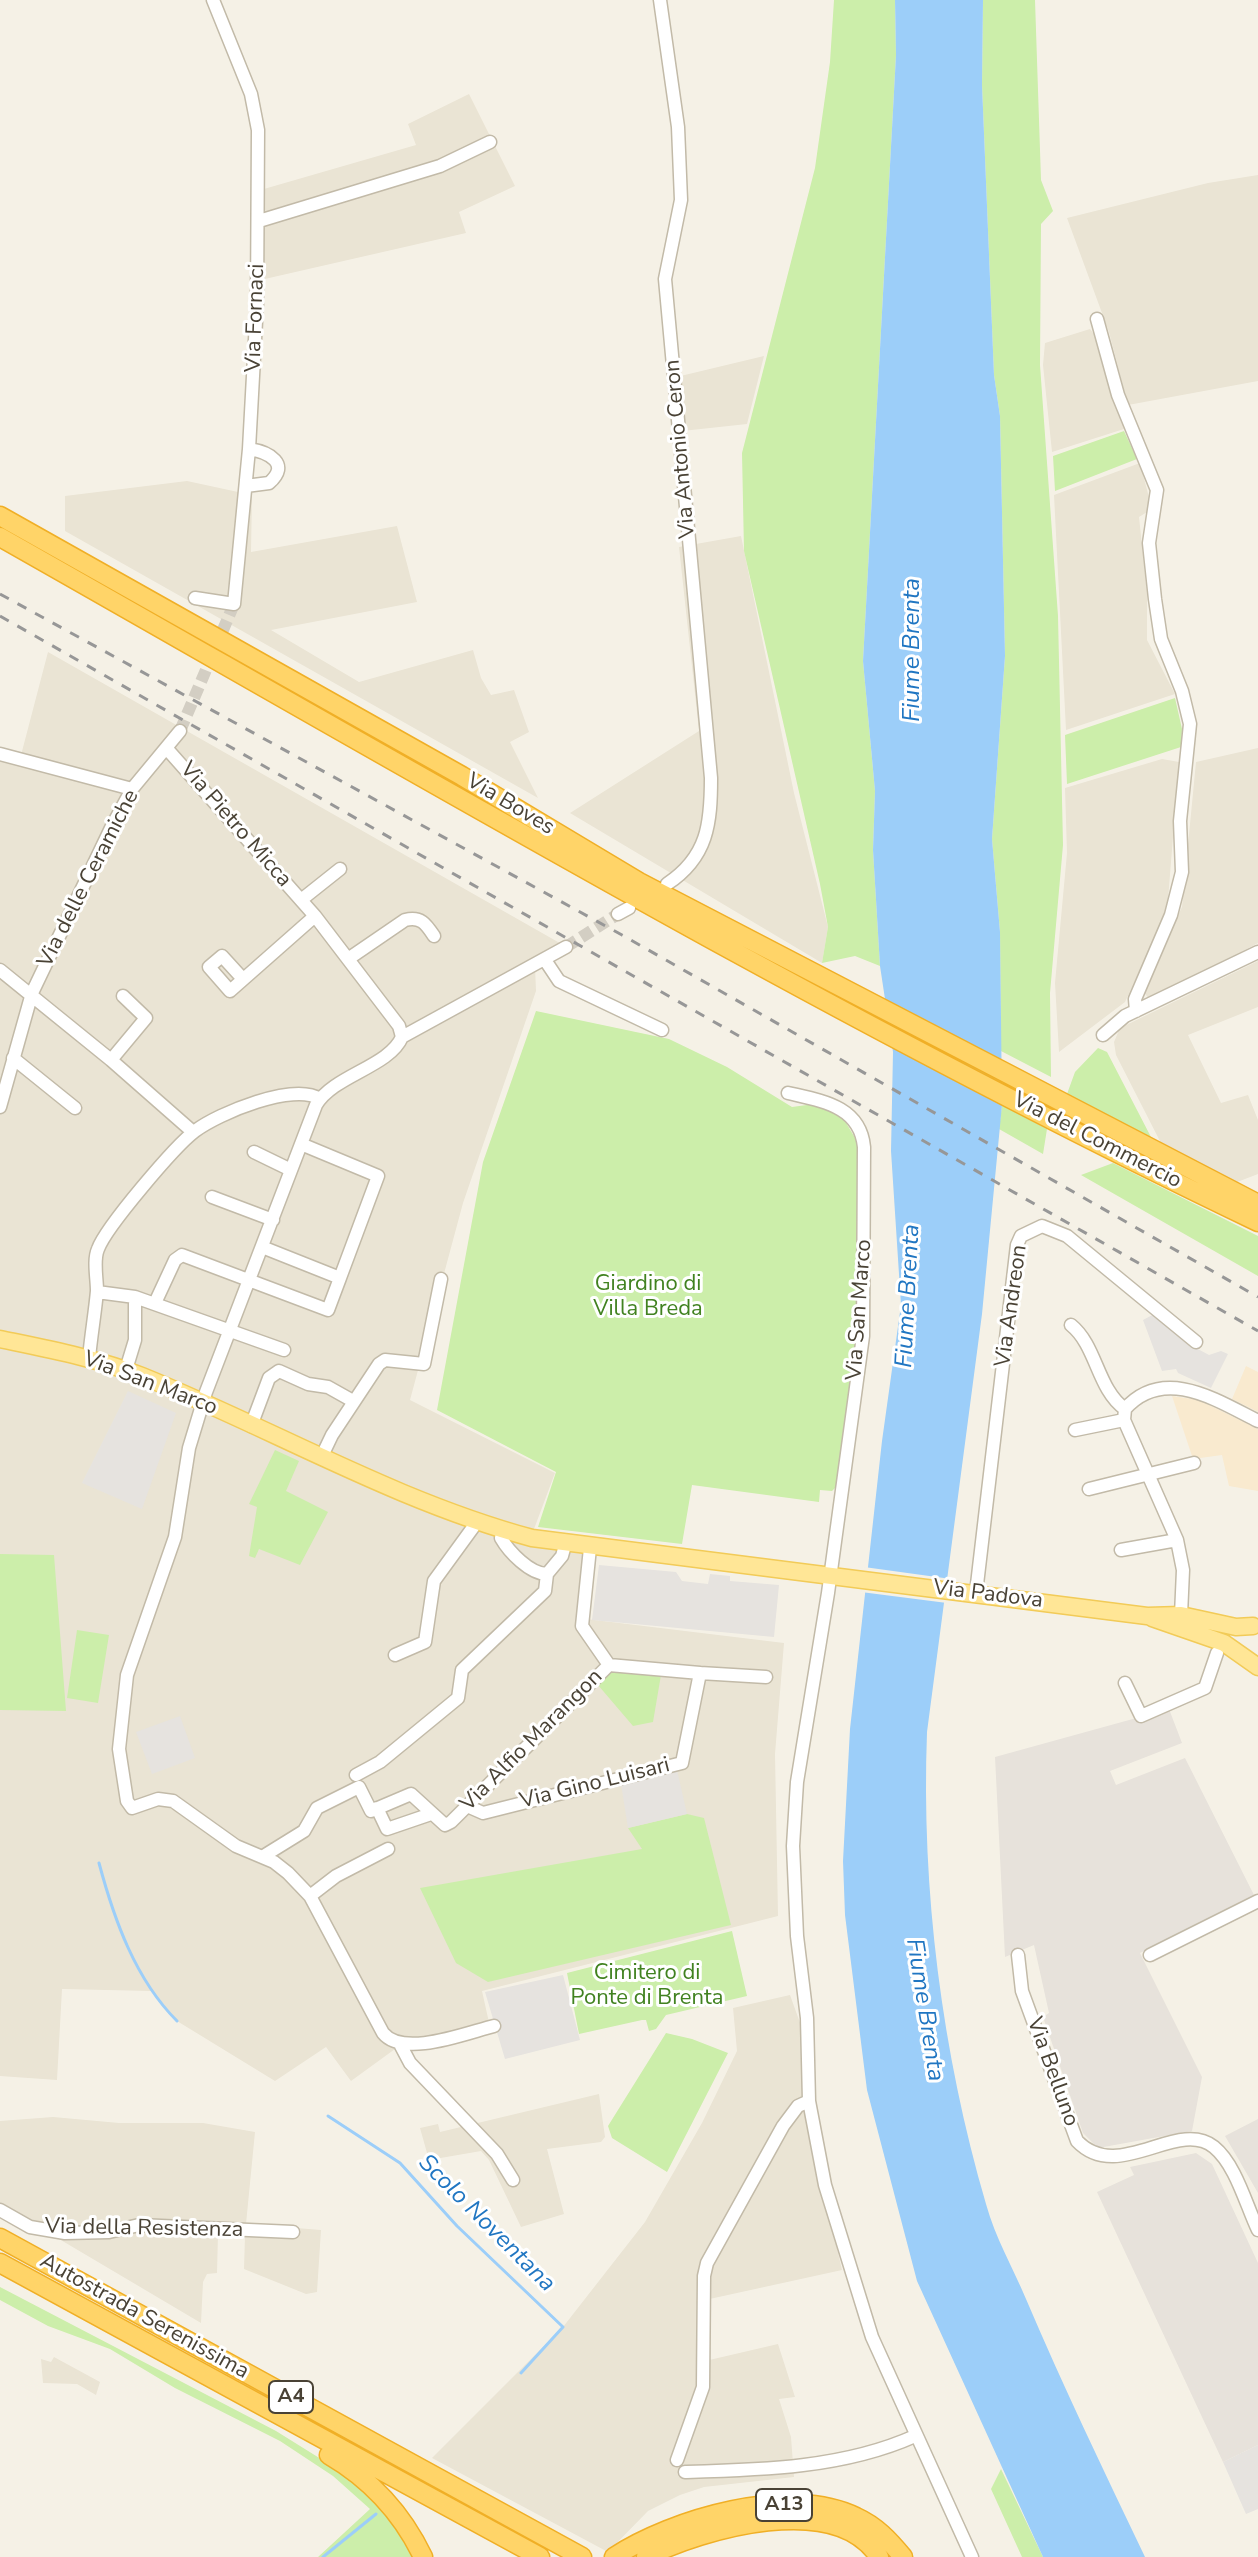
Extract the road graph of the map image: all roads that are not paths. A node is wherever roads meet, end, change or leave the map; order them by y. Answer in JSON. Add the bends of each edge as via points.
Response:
{"nodes":[{"id":1,"x":213,"y":0,"type":"edge"},
{"id":2,"x":660,"y":0,"type":"edge"},
{"id":3,"x":490,"y":142,"type":"dead end"},
{"id":4,"x":259,"y":221,"type":"junction"},
{"id":5,"x":1097,"y":319,"type":"dead end"},
{"id":6,"x":249,"y":449,"type":"junction"},
{"id":7,"x":246,"y":486,"type":"junction"},
{"id":8,"x":0,"y":516,"type":"edge"},
{"id":9,"x":0,"y":537,"type":"edge"},
{"id":10,"x":195,"y":598,"type":"dead end"},
{"id":11,"x":180,"y":731,"type":"tunnel mouth"},
{"id":12,"x":168,"y":750,"type":"junction"},
{"id":13,"x":0,"y":754,"type":"edge"},
{"id":14,"x":132,"y":789,"type":"junction"},
{"id":15,"x":340,"y":869,"type":"dead end"},
{"id":16,"x":667,"y":884,"type":"dead end"},
{"id":17,"x":301,"y":900,"type":"junction"},
{"id":18,"x":315,"y":916,"type":"junction"},
{"id":19,"x":434,"y":936,"type":"dead end"},
{"id":20,"x":566,"y":947,"type":"tunnel mouth"},
{"id":21,"x":1258,"y":952,"type":"edge"},
{"id":22,"x":348,"y":959,"type":"junction"},
{"id":23,"x":545,"y":960,"type":"junction"},
{"id":24,"x":0,"y":970,"type":"edge"},
{"id":25,"x":243,"y":979,"type":"dead end"},
{"id":26,"x":822,"y":988,"type":"junction"},
{"id":27,"x":32,"y":993,"type":"junction"},
{"id":28,"x":123,"y":996,"type":"dead end"},
{"id":29,"x":1136,"y":1011,"type":"junction"},
{"id":30,"x":662,"y":1030,"type":"dead end"},
{"id":31,"x":1103,"y":1035,"type":"dead end"},
{"id":32,"x":399,"y":1042,"type":"junction"},
{"id":33,"x":13,"y":1058,"type":"junction"},
{"id":34,"x":937,"y":1058,"type":"joint"},
{"id":35,"x":111,"y":1060,"type":"junction"},
{"id":36,"x":1024,"y":1085,"type":"joint"},
{"id":37,"x":788,"y":1093,"type":"dead end"},
{"id":38,"x":320,"y":1099,"type":"junction"},
{"id":39,"x":0,"y":1107,"type":"edge"},
{"id":40,"x":75,"y":1108,"type":"dead end"},
{"id":41,"x":193,"y":1132,"type":"junction"},
{"id":42,"x":301,"y":1144,"type":"junction"},
{"id":43,"x":254,"y":1152,"type":"dead end"},
{"id":44,"x":291,"y":1170,"type":"junction"},
{"id":45,"x":212,"y":1197,"type":"dead end"},
{"id":46,"x":1258,"y":1204,"type":"edge"},
{"id":47,"x":273,"y":1220,"type":"junction"},
{"id":48,"x":1258,"y":1222,"type":"edge"},
{"id":49,"x":262,"y":1247,"type":"junction"},
{"id":50,"x":340,"y":1278,"type":"junction"},
{"id":51,"x":250,"y":1281,"type":"junction"},
{"id":52,"x":443,"y":1281,"type":"dead end"},
{"id":53,"x":97,"y":1292,"type":"junction"},
{"id":54,"x":135,"y":1297,"type":"junction"},
{"id":55,"x":155,"y":1303,"type":"junction"},
{"id":56,"x":1071,"y":1325,"type":"dead end"},
{"id":57,"x":231,"y":1331,"type":"junction"},
{"id":58,"x":0,"y":1339,"type":"edge"},
{"id":59,"x":1196,"y":1342,"type":"dead end"},
{"id":60,"x":284,"y":1350,"type":"dead end"},
{"id":61,"x":89,"y":1358,"type":"junction"},
{"id":62,"x":128,"y":1363,"type":"dead end"},
{"id":63,"x":353,"y":1401,"type":"junction"},
{"id":64,"x":203,"y":1403,"type":"junction"},
{"id":65,"x":1124,"y":1415,"type":"junction"},
{"id":66,"x":1258,"y":1421,"type":"edge"},
{"id":67,"x":251,"y":1426,"type":"junction"},
{"id":68,"x":1075,"y":1430,"type":"dead end"},
{"id":69,"x":321,"y":1458,"type":"junction"},
{"id":70,"x":1194,"y":1463,"type":"dead end"},
{"id":71,"x":1151,"y":1476,"type":"junction"},
{"id":72,"x":1089,"y":1489,"type":"dead end"},
{"id":73,"x":477,"y":1522,"type":"junction"},
{"id":74,"x":503,"y":1530,"type":"junction"},
{"id":75,"x":1177,"y":1540,"type":"junction"},
{"id":76,"x":565,"y":1545,"type":"junction"},
{"id":77,"x":590,"y":1548,"type":"junction"},
{"id":78,"x":1121,"y":1550,"type":"dead end"},
{"id":79,"x":547,"y":1574,"type":"junction"},
{"id":80,"x":837,"y":1576,"type":"junction"},
{"id":81,"x":972,"y":1590,"type":"junction"},
{"id":82,"x":1181,"y":1615,"type":"junction"},
{"id":83,"x":1147,"y":1616,"type":"junction"},
{"id":84,"x":1256,"y":1623,"type":"edge"},
{"id":85,"x":1217,"y":1653,"type":"dead end"},
{"id":86,"x":395,"y":1655,"type":"dead end"},
{"id":87,"x":1256,"y":1664,"type":"edge"},
{"id":88,"x":609,"y":1665,"type":"junction"},
{"id":89,"x":700,"y":1673,"type":"junction"},
{"id":90,"x":766,"y":1677,"type":"dead end"},
{"id":91,"x":1125,"y":1683,"type":"dead end"},
{"id":92,"x":356,"y":1775,"type":"dead end"},
{"id":93,"x":467,"y":1806,"type":"junction"},
{"id":94,"x":377,"y":1808,"type":"junction"},
{"id":95,"x":431,"y":1814,"type":"junction"},
{"id":96,"x":388,"y":1849,"type":"dead end"},
{"id":97,"x":262,"y":1857,"type":"junction"},
{"id":98,"x":310,"y":1896,"type":"junction"},
{"id":99,"x":1258,"y":1901,"type":"edge"},
{"id":100,"x":1018,"y":1955,"type":"dead end"},
{"id":101,"x":1150,"y":1955,"type":"dead end"},
{"id":102,"x":494,"y":2026,"type":"dead end"},
{"id":103,"x":401,"y":2046,"type":"junction"},
{"id":104,"x":809,"y":2101,"type":"junction"},
{"id":105,"x":513,"y":2180,"type":"dead end"},
{"id":106,"x":0,"y":2210,"type":"edge"},
{"id":107,"x":1254,"y":2210,"type":"edge"},
{"id":108,"x":1258,"y":2230,"type":"edge"},
{"id":109,"x":293,"y":2232,"type":"dead end"},
{"id":110,"x":0,"y":2238,"type":"edge"},
{"id":111,"x":0,"y":2263,"type":"edge"},
{"id":112,"x":230,"y":2389,"type":"junction"},
{"id":113,"x":915,"y":2436,"type":"junction"},
{"id":114,"x":677,"y":2460,"type":"dead end"},
{"id":115,"x":685,"y":2472,"type":"dead end"},
{"id":116,"x":654,"y":2547,"type":"edge"},
{"id":117,"x":423,"y":2557,"type":"edge"},
{"id":118,"x":540,"y":2557,"type":"edge"},
{"id":119,"x":582,"y":2557,"type":"edge"},
{"id":120,"x":614,"y":2557,"type":"edge"},
{"id":121,"x":879,"y":2557,"type":"edge"},
{"id":122,"x":903,"y":2557,"type":"edge"},
{"id":123,"x":972,"y":2557,"type":"edge"}],
"edges":[{"from":1,"to":4,"type":"street","name":"Via Fornaci","via":[[255,111]]},
{"from":2,"to":16,"type":"street","name":"Via Antonio Ceron","via":[[678,127],[681,200],[665,279],[711,791],[704,847]]},
{"from":3,"to":4,"type":"street","via":[[440,166]]},
{"from":4,"to":6,"type":"street","name":"Via Fornaci"},
{"from":5,"to":29,"type":"street","via":[[1118,395],[1157,490],[1149,543],[1155,599],[1161,639],[1190,724],[1180,821],[1182,872],[1171,915],[1139,987]]},
{"from":6,"to":7,"type":"street","name":"Via Fornaci"},
{"from":6,"to":7,"type":"street","via":[[268,452],[279,469],[269,483]]},
{"from":7,"to":10,"type":"street","name":"Via Fornaci","via":[[234,604]]},
{"from":8,"to":26,"type":"highway","name":"Via Boves","via":[[462,776]]},
{"from":9,"to":26,"type":"highway","name":"Via Boves","via":[[624,891]]},
{"from":11,"to":12,"type":"street","name":"Via delle Ceramiche"},
{"from":12,"to":14,"type":"street","name":"Via delle Ceramiche"},
{"from":12,"to":17,"type":"street","name":"Via Pietro Micca"},
{"from":13,"to":14,"type":"street"},
{"from":14,"to":27,"type":"street","name":"Via delle Ceramiche"},
{"from":15,"to":17,"type":"street","name":"Via Pietro Micca"},
{"from":17,"to":18,"type":"street","name":"Via Pietro Micca"},
{"from":18,"to":22,"type":"street","name":"Via Pietro Micca"},
{"from":18,"to":25,"type":"street"},
{"from":19,"to":22,"type":"street","via":[[424,921],[405,920]]},
{"from":20,"to":23,"type":"street"},
{"from":21,"to":29,"type":"street"},
{"from":22,"to":32,"type":"street","name":"Via Pietro Micca","via":[[399,1026]]},
{"from":23,"to":30,"type":"street","via":[[559,981]]},
{"from":23,"to":32,"type":"street"},
{"from":24,"to":27,"type":"street","name":"Via delle Ceramiche"},
{"from":26,"to":34,"type":"highway","name":"Via Boves"},
{"from":26,"to":36,"type":"highway","name":"Via Boves"},
{"from":27,"to":33,"type":"street","name":"Via delle Ceramiche"},
{"from":27,"to":35,"type":"street"},
{"from":28,"to":35,"type":"street","via":[[146,1018]]},
{"from":29,"to":31,"type":"street"},
{"from":32,"to":38,"type":"street"},
{"from":33,"to":39,"type":"street","name":"Via delle Ceramiche"},
{"from":33,"to":40,"type":"street"},
{"from":34,"to":48,"type":"highway","name":"Via del Commercio"},
{"from":35,"to":41,"type":"street"},
{"from":36,"to":46,"type":"highway","name":"Via del Commercio"},
{"from":37,"to":80,"type":"street","name":"Via San Marco","via":[[846,1113],[858,1123],[864,1147],[866,1301]]},
{"from":38,"to":41,"type":"street","via":[[304,1092],[258,1103],[226,1112]]},
{"from":38,"to":42,"type":"street"},
{"from":41,"to":53,"type":"street","via":[[108,1231],[97,1251]]},
{"from":42,"to":44,"type":"street"},
{"from":42,"to":50,"type":"street","via":[[378,1176]]},
{"from":43,"to":44,"type":"street"},
{"from":44,"to":47,"type":"street"},
{"from":45,"to":47,"type":"street"},
{"from":47,"to":49,"type":"street"},
{"from":49,"to":50,"type":"street"},
{"from":49,"to":51,"type":"street"},
{"from":50,"to":51,"type":"street","via":[[328,1310]]},
{"from":51,"to":55,"type":"street","via":[[179,1256]]},
{"from":51,"to":57,"type":"street"},
{"from":52,"to":63,"type":"street","via":[[424,1364],[382,1362]]},
{"from":53,"to":54,"type":"street"},
{"from":53,"to":61,"type":"street"},
{"from":54,"to":55,"type":"street"},
{"from":54,"to":62,"type":"street","via":[[135,1340]]},
{"from":55,"to":57,"type":"street"},
{"from":56,"to":65,"type":"street"},
{"from":57,"to":60,"type":"street"},
{"from":57,"to":64,"type":"street"},
{"from":58,"to":61,"type":"main road","name":"Via San Marco"},
{"from":59,"to":81,"type":"street","name":"Via Andreon","via":[[1067,1236],[1042,1226],[1021,1236]]},
{"from":61,"to":64,"type":"main road","name":"Via San Marco"},
{"from":63,"to":67,"type":"street","via":[[279,1371],[269,1378]]},
{"from":63,"to":69,"type":"street"},
{"from":64,"to":67,"type":"main road","name":"Via San Marco"},
{"from":64,"to":97,"type":"street","via":[[189,1448],[175,1537],[124,1689],[119,1749],[132,1808],[166,1799],[236,1846]]},
{"from":65,"to":66,"type":"street","via":[[1159,1391],[1185,1389]]},
{"from":65,"to":68,"type":"street"},
{"from":65,"to":71,"type":"street"},
{"from":67,"to":69,"type":"main road","name":"Via San Marco"},
{"from":69,"to":73,"type":"main road","name":"Via San Marco"},
{"from":70,"to":71,"type":"street"},
{"from":71,"to":72,"type":"street"},
{"from":71,"to":75,"type":"street"},
{"from":73,"to":74,"type":"main road","name":"Via San Marco"},
{"from":73,"to":86,"type":"street","via":[[437,1576],[425,1642]]},
{"from":74,"to":76,"type":"main road","name":"Via San Marco"},
{"from":74,"to":79,"type":"street","via":[[501,1538],[511,1551]]},
{"from":75,"to":78,"type":"street"},
{"from":75,"to":82,"type":"street","via":[[1183,1570]]},
{"from":76,"to":77,"type":"main road","name":"Via San Marco"},
{"from":76,"to":79,"type":"street"},
{"from":77,"to":80,"type":"main road","name":"Via San Marco"},
{"from":77,"to":88,"type":"street","name":"Via Alfio Marangon","via":[[582,1626]]},
{"from":79,"to":92,"type":"street","via":[[545,1591],[462,1670],[458,1698],[380,1762]]},
{"from":80,"to":81,"type":"main road","name":"Via Padova"},
{"from":80,"to":104,"type":"street","name":"Via San Marco","via":[[797,1782],[793,1846]]},
{"from":81,"to":83,"type":"main road","name":"Via Padova"},
{"from":82,"to":83,"type":"main road","name":"Via Padova"},
{"from":82,"to":84,"type":"main road","name":"Via Padova","via":[[1236,1627]]},
{"from":83,"to":87,"type":"main road","name":"Via Padova","via":[[1224,1643]]},
{"from":84,"to":87,"type":"main road","name":"Via Padova","via":[[1248,1644]]},
{"from":85,"to":91,"type":"street","via":[[1205,1688],[1141,1716]]},
{"from":88,"to":89,"type":"street"},
{"from":88,"to":93,"type":"street","name":"Via Alfio Marangon"},
{"from":89,"to":90,"type":"street"},
{"from":89,"to":93,"type":"street","name":"Via Gino Luisari","via":[[682,1763],[483,1813]]},
{"from":93,"to":95,"type":"street","name":"Via Alfio Marangon","via":[[445,1825]]},
{"from":94,"to":95,"type":"street","name":"Via Alfio Marangon","via":[[411,1794]]},
{"from":94,"to":95,"type":"street","name":"Via Alfio Marangon","via":[[387,1829]]},
{"from":94,"to":97,"type":"street","name":"Via Alfio Marangon","via":[[371,1811],[359,1787],[317,1808],[304,1831]]},
{"from":96,"to":98,"type":"street"},
{"from":97,"to":98,"type":"street"},
{"from":98,"to":103,"type":"street","via":[[383,2033]]},
{"from":99,"to":101,"type":"street"},
{"from":100,"to":107,"type":"street","name":"Via Belluno","via":[[1022,1991],[1077,2141],[1104,2157],[1190,2140],[1208,2143],[1223,2156]]},
{"from":102,"to":103,"type":"street"},
{"from":103,"to":105,"type":"street","via":[[410,2063],[497,2154]]},
{"from":104,"to":113,"type":"street","name":"Via San Marco","via":[[841,2242],[872,2337]]},
{"from":104,"to":114,"type":"street","via":[[798,2106],[783,2126],[707,2263],[703,2387]]},
{"from":106,"to":109,"type":"street","name":"Via della Resistenza","via":[[30,2227],[65,2233],[139,2225]]},
{"from":107,"to":108,"type":"street","name":"Via Belluno"},
{"from":110,"to":119,"type":"highway","name":"Autostrada Serenissima","number":"A4"},
{"from":111,"to":112,"type":"highway","name":"Autostrada Serenissima","number":"A4"},
{"from":112,"to":117,"type":"highway","via":[[371,2486],[406,2525]]},
{"from":112,"to":118,"type":"highway","name":"Autostrada Serenissima","number":"A4"},
{"from":113,"to":115,"type":"street","via":[[868,2453],[807,2464]]},
{"from":113,"to":123,"type":"street","name":"Via San Marco"},
{"from":116,"to":120,"type":"highway","number":"A13"},
{"from":116,"to":121,"type":"highway","via":[[730,2527],[798,2521],[847,2529]]},
{"from":116,"to":122,"type":"highway","number":"A13","via":[[734,2510],[812,2506],[855,2516]]}]}
